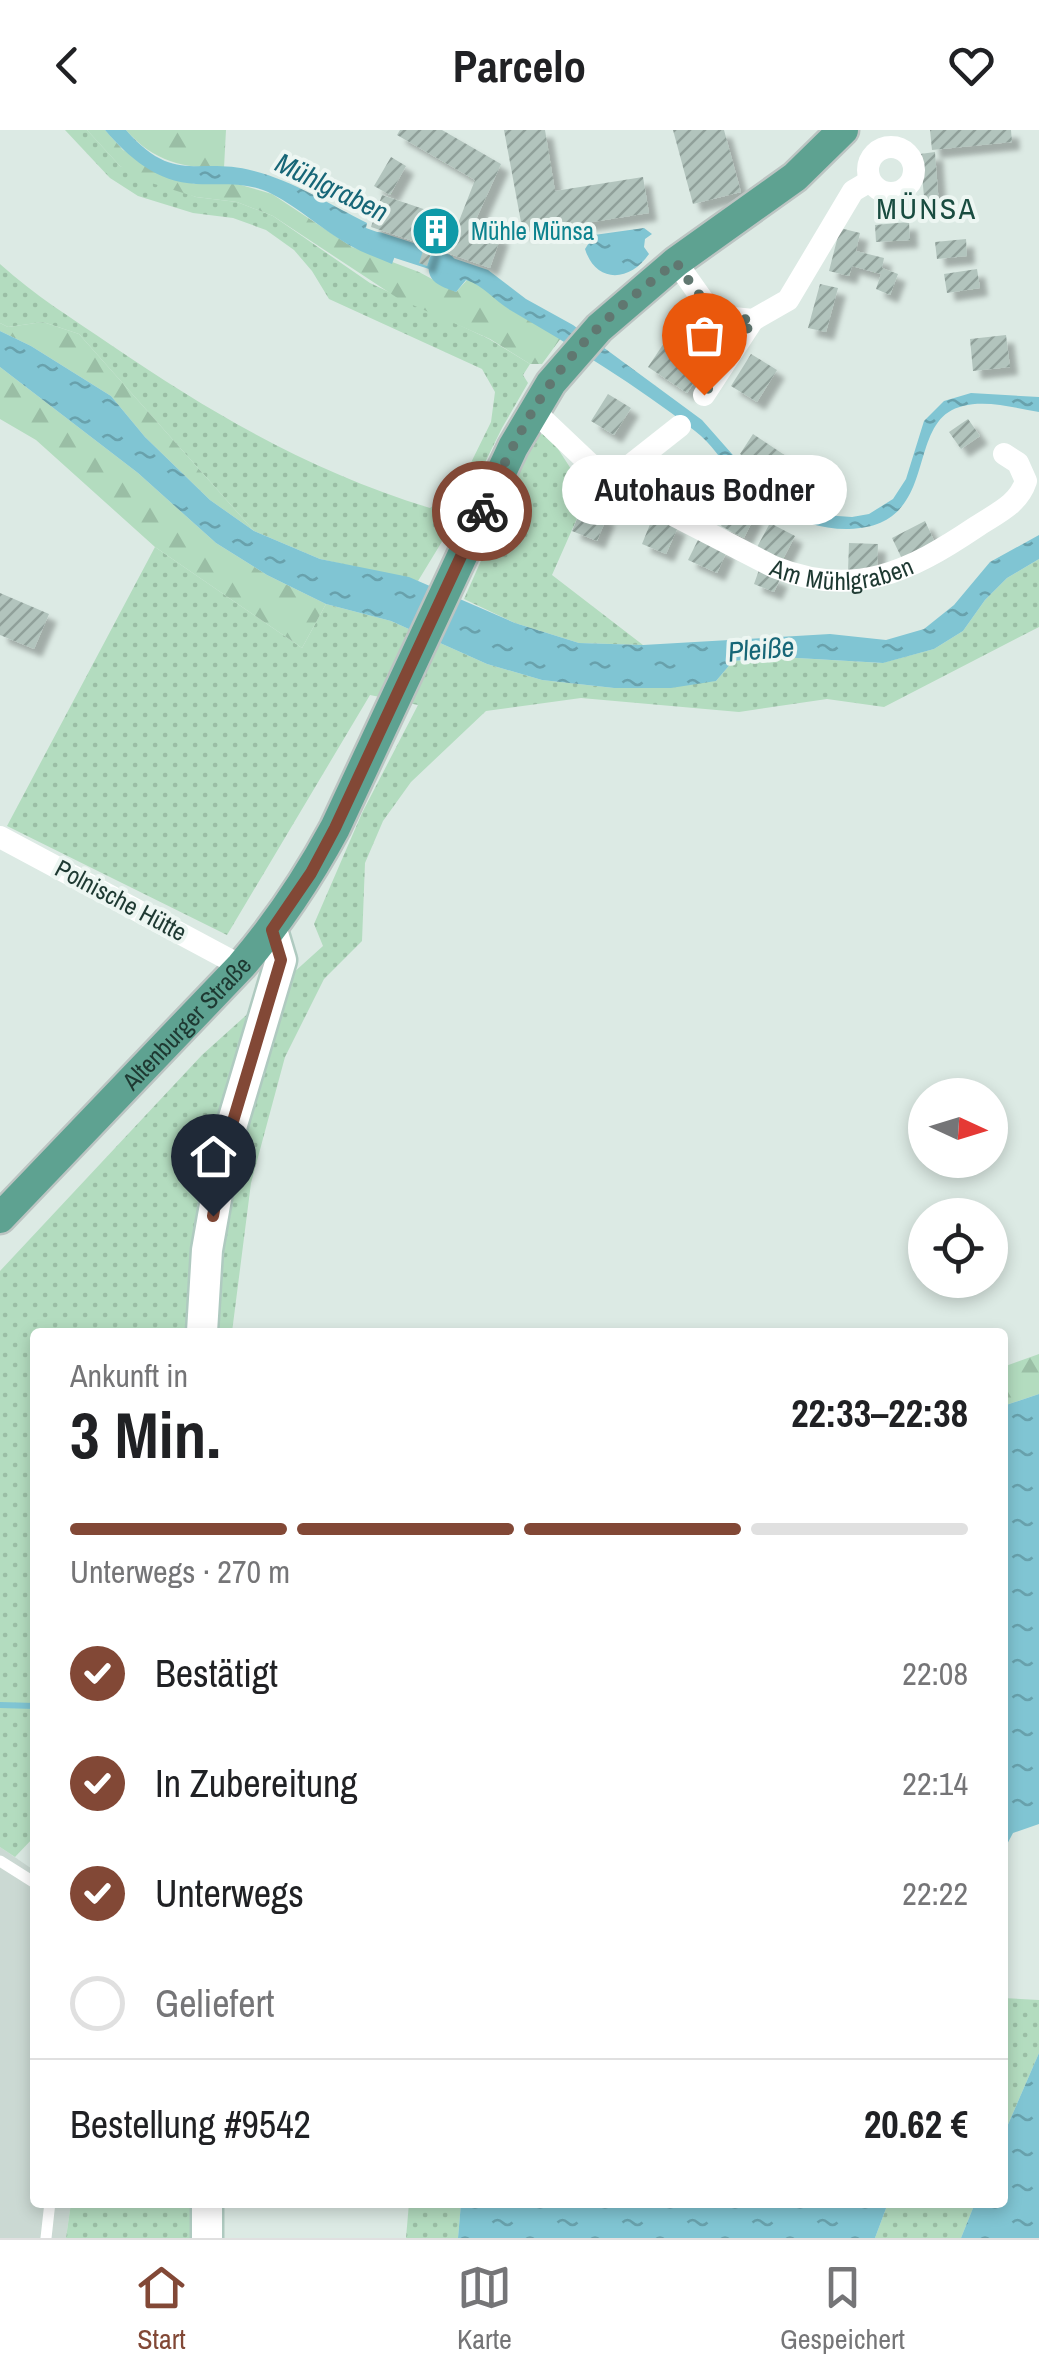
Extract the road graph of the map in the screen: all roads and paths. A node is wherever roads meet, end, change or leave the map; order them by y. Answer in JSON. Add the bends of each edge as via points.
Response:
{"nodes":[{"id":1,"x":846,"y":130,"type":"edge"},
{"id":2,"x":873,"y":156,"type":"junction"},
{"id":3,"x":870,"y":181,"type":"junction"},
{"id":4,"x":676,"y":262,"type":"junction"},
{"id":5,"x":753,"y":320,"type":"junction"},
{"id":6,"x":704,"y":395,"type":"dead end"},
{"id":7,"x":533,"y":410,"type":"junction"},
{"id":8,"x":680,"y":426,"type":"dead end"},
{"id":9,"x":1004,"y":454,"type":"dead end"},
{"id":10,"x":609,"y":482,"type":"junction"},
{"id":11,"x":0,"y":837,"type":"edge"},
{"id":12,"x":272,"y":930,"type":"junction"},
{"id":13,"x":241,"y":966,"type":"junction"},
{"id":14,"x":0,"y":1218,"type":"edge"},
{"id":15,"x":202,"y":1328,"type":"edge"},
{"id":16,"x":0,"y":1861,"type":"edge"},
{"id":17,"x":30,"y":1880,"type":"edge"},
{"id":18,"x":49,"y":2208,"type":"edge"},
{"id":19,"x":207,"y":2208,"type":"edge"},
{"id":20,"x":46,"y":2238,"type":"edge"},
{"id":21,"x":208,"y":2238,"type":"edge"}],
"edges":[{"from":1,"to":2,"type":"street"},
{"from":1,"to":4,"type":"main road","via":[[795,178]]},
{"from":2,"to":3,"type":"street"},
{"from":2,"to":3,"type":"street","via":[[894,147],[908,154],[914,169],[910,184],[897,193],[881,192]]},
{"from":3,"to":5,"type":"street","via":[[852,191],[788,300]]},
{"from":4,"to":5,"type":"street","via":[[705,303]]},
{"from":4,"to":7,"type":"main road","via":[[599,328]]},
{"from":5,"to":6,"type":"street"},
{"from":7,"to":10,"type":"street","name":"Am Mühlgraben"},
{"from":7,"to":12,"type":"main road","name":"Altenburger Straße","via":[[311,873]]},
{"from":8,"to":10,"type":"street"},
{"from":9,"to":10,"type":"street","name":"Am Mühlgraben","via":[[1018,463],[1026,481],[1021,497],[942,550],[884,578],[839,582],[774,567]]},
{"from":11,"to":13,"type":"street","name":"Polnische Hütte"},
{"from":12,"to":13,"type":"main road","name":"Altenburger Straße"},
{"from":12,"to":15,"type":"street","via":[[281,960],[225,1148],[206,1250]]},
{"from":13,"to":14,"type":"main road","name":"Altenburger Straße"},
{"from":16,"to":17,"type":"lane"},
{"from":18,"to":20,"type":"lane"},
{"from":19,"to":21,"type":"street"}]}
